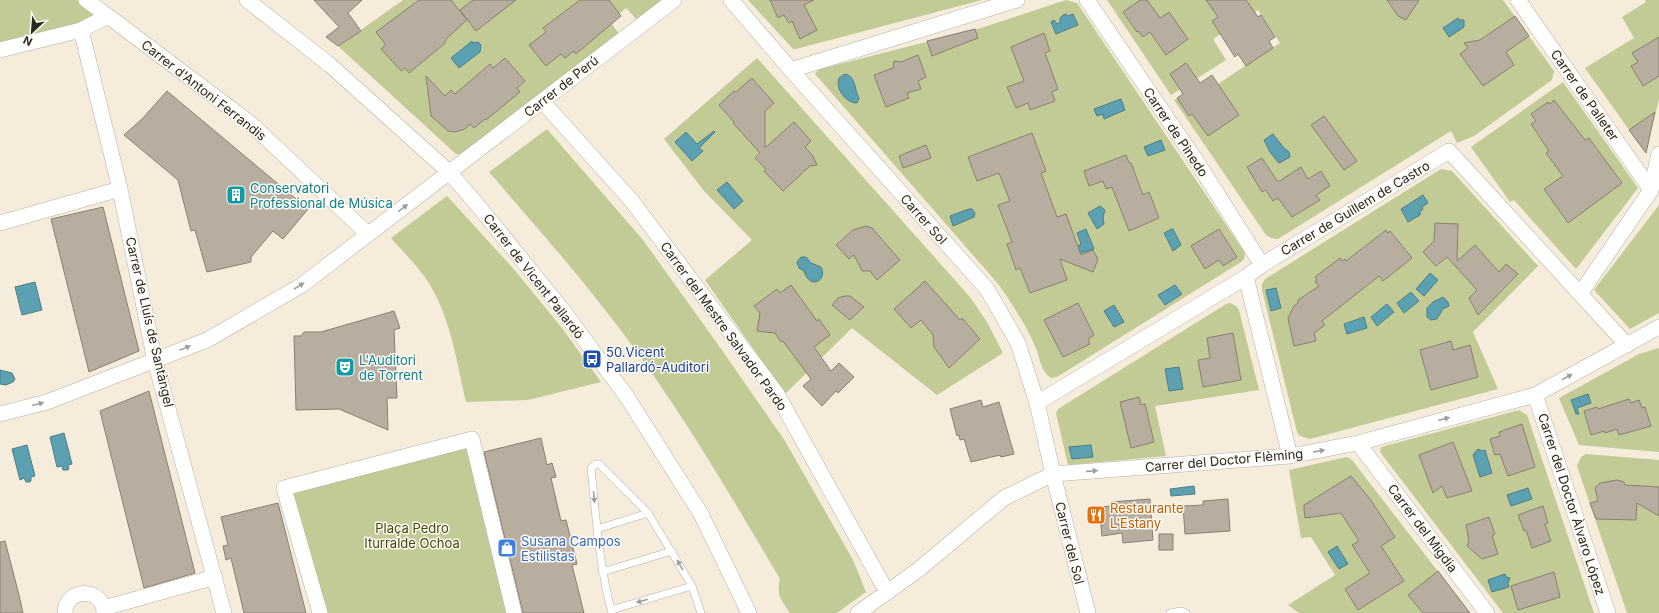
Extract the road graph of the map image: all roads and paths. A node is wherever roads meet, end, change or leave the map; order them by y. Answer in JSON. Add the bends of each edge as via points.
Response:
{"nodes":[{"id":1,"x":86,"y":0,"type":"edge"},
{"id":2,"x":247,"y":0,"type":"edge"},
{"id":3,"x":674,"y":0,"type":"edge"},
{"id":4,"x":731,"y":0,"type":"edge"},
{"id":5,"x":1017,"y":0,"type":"edge"},
{"id":6,"x":1087,"y":0,"type":"edge"},
{"id":7,"x":1518,"y":0,"type":"edge"},
{"id":8,"x":108,"y":16,"type":"junction"},
{"id":9,"x":81,"y":30,"type":"junction"},
{"id":10,"x":0,"y":50,"type":"edge"},
{"id":11,"x":791,"y":70,"type":"junction"},
{"id":12,"x":542,"y":101,"type":"junction"},
{"id":13,"x":1659,"y":154,"type":"edge"},
{"id":14,"x":449,"y":172,"type":"junction"},
{"id":15,"x":120,"y":189,"type":"junction"},
{"id":16,"x":1651,"y":190,"type":"junction"},
{"id":17,"x":0,"y":222,"type":"edge"},
{"id":18,"x":368,"y":234,"type":"junction"},
{"id":19,"x":1262,"y":265,"type":"junction"},
{"id":20,"x":1246,"y":277,"type":"junction"},
{"id":21,"x":1580,"y":294,"type":"junction"},
{"id":22,"x":1659,"y":328,"type":"edge"},
{"id":23,"x":1627,"y":345,"type":"junction"},
{"id":24,"x":155,"y":361,"type":"junction"},
{"id":25,"x":1535,"y":395,"type":"junction"},
{"id":26,"x":1037,"y":403,"type":"junction"},
{"id":27,"x":0,"y":414,"type":"edge"},
{"id":28,"x":1358,"y":443,"type":"junction"},
{"id":29,"x":1290,"y":456,"type":"junction"},
{"id":30,"x":1053,"y":474,"type":"junction"},
{"id":31,"x":648,"y":513,"type":"junction"},
{"id":32,"x":597,"y":529,"type":"junction"},
{"id":33,"x":672,"y":551,"type":"junction"},
{"id":34,"x":602,"y":572,"type":"junction"},
{"id":35,"x":215,"y":577,"type":"junction"},
{"id":36,"x":692,"y":586,"type":"junction"},
{"id":37,"x":887,"y":592,"type":"junction"},
{"id":38,"x":104,"y":610,"type":"edge"},
{"id":39,"x":611,"y":611,"type":"edge"},
{"id":40,"x":65,"y":613,"type":"edge"},
{"id":41,"x":224,"y":613,"type":"edge"},
{"id":42,"x":320,"y":613,"type":"edge"},
{"id":43,"x":514,"y":613,"type":"edge"},
{"id":44,"x":702,"y":613,"type":"edge"},
{"id":45,"x":749,"y":613,"type":"edge"},
{"id":46,"x":858,"y":613,"type":"edge"},
{"id":47,"x":1088,"y":613,"type":"edge"},
{"id":48,"x":1170,"y":613,"type":"edge"},
{"id":49,"x":1186,"y":613,"type":"edge"},
{"id":50,"x":1487,"y":613,"type":"edge"},
{"id":51,"x":1608,"y":613,"type":"edge"}],
"edges":[{"from":1,"to":8,"type":"street","name":"Carrer d'Antoni Ferrandis"},
{"from":2,"to":14,"type":"street","name":"Carrer de Vicent Pallardó","via":[[330,64]]},
{"from":3,"to":12,"type":"street","name":"Carrer de Perú"},
{"from":4,"to":11,"type":"street","name":"Carrer Sol"},
{"from":5,"to":11,"type":"street"},
{"from":6,"to":19,"type":"street","name":"Carrer de Pinedo","via":[[1199,165]]},
{"from":7,"to":16,"type":"street","name":"Carrer de Palleter"},
{"from":8,"to":9,"type":"street"},
{"from":8,"to":18,"type":"street","name":"Carrer d'Antoni Ferrandis","via":[[250,123]]},
{"from":9,"to":10,"type":"street"},
{"from":9,"to":15,"type":"street","name":"Carrer de Lluís de Santàngel"},
{"from":11,"to":26,"type":"street","name":"Carrer Sol","via":[[987,289],[1018,343]]},
{"from":12,"to":14,"type":"street","name":"Carrer de Perú"},
{"from":12,"to":37,"type":"street","name":"Carrer del Mestre Salvador Pardo","via":[[631,200],[777,394]]},
{"from":13,"to":16,"type":"street"},
{"from":18,"to":14,"type":"street","name":"Carrer de Perú","one_way":true},
{"from":14,"to":45,"type":"street","name":"Carrer de Vicent Pallardó","via":[[556,302],[627,397],[701,514]]},
{"from":15,"to":17,"type":"street"},
{"from":15,"to":24,"type":"street","name":"Carrer de Lluís de Santàngel"},
{"from":16,"to":21,"type":"street"},
{"from":24,"to":18,"type":"street","name":"Carrer de Perú","one_way":true,"via":[[207,340],[302,286]]},
{"from":19,"to":20,"type":"street","name":"Carrer de Guillem de Castro"},
{"from":19,"to":21,"type":"street","name":"Carrer de Guillem de Castro","via":[[1449,151]]},
{"from":20,"to":26,"type":"street","name":"Carrer de Guillem de Castro"},
{"from":20,"to":29,"type":"street"},
{"from":21,"to":23,"type":"street","name":"Carrer de Guillem de Castro"},
{"from":22,"to":23,"type":"street","name":"Carrer del Doctor Flèming"},
{"from":25,"to":23,"type":"street","name":"Carrer del Doctor Flèming","one_way":true},
{"from":27,"to":24,"type":"street","name":"Carrer de Perú","one_way":true,"via":[[47,402]]},
{"from":24,"to":35,"type":"street","name":"Carrer de Lluís de Santàngel"},
{"from":28,"to":25,"type":"street","name":"Carrer del Doctor Flèming","one_way":true},
{"from":25,"to":51,"type":"street","name":"Carrer del Doctor Àlvaro López"},
{"from":26,"to":30,"type":"street","name":"Carrer Sol"},
{"from":29,"to":28,"type":"street","name":"Carrer del Doctor Flèming","one_way":true},
{"from":28,"to":50,"type":"street","name":"Carrer del Migdia"},
{"from":30,"to":29,"type":"street","name":"Carrer del Doctor Flèming","one_way":true},
{"from":30,"to":37,"type":"street","name":"Carrer del Doctor Flèming","via":[[1004,498],[918,570]]},
{"from":30,"to":47,"type":"street","name":"Carrer del Sol"},
{"from":31,"to":32,"type":"lane"},
{"from":31,"to":32,"type":"lane","one_way":true,"via":[[599,464],[596,464],[591,468]]},
{"from":31,"to":33,"type":"lane"},
{"from":32,"to":34,"type":"lane"},
{"from":33,"to":34,"type":"lane"},
{"from":36,"to":33,"type":"lane","one_way":true},
{"from":34,"to":39,"type":"lane"},
{"from":35,"to":38,"type":"street"},
{"from":35,"to":41,"type":"street","name":"Carrer de Lluís de Santàngel"},
{"from":36,"to":39,"type":"lane","one_way":true},
{"from":36,"to":44,"type":"lane"},
{"from":37,"to":46,"type":"street","name":"Carrer del Doctor Flèming"},
{"from":38,"to":40,"type":"street","via":[[99,599],[79,593],[70,599]]},
{"from":42,"to":43,"type":"street","via":[[284,488],[472,439]]},
{"from":48,"to":49,"type":"lane"}]}
